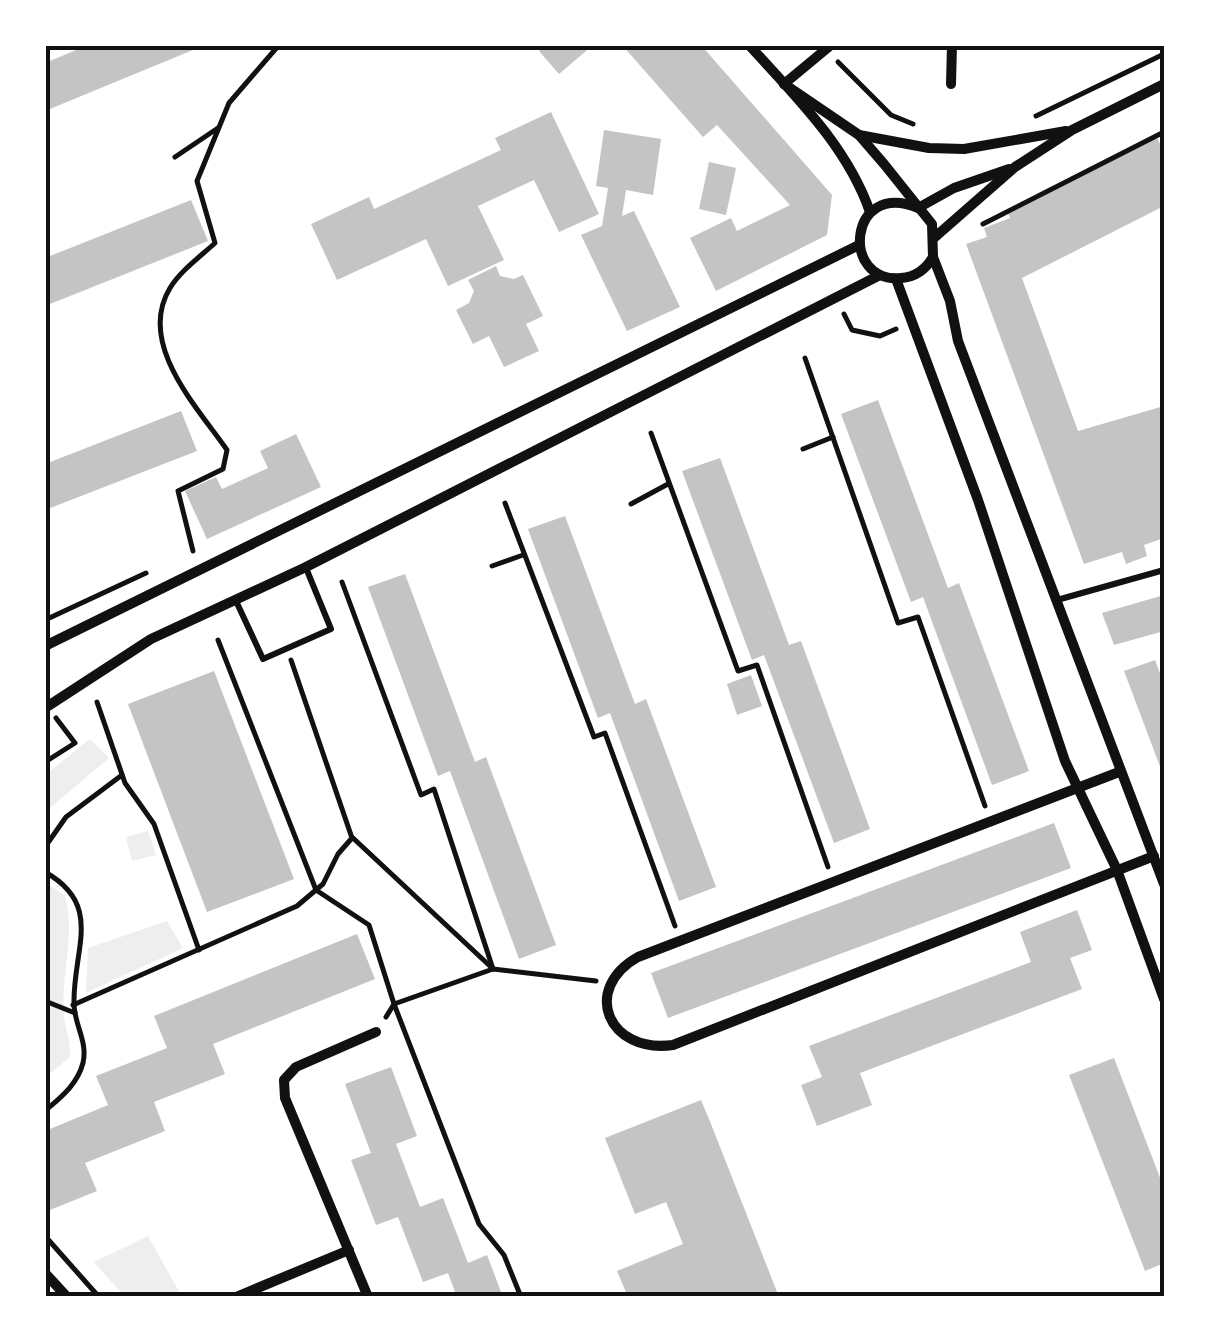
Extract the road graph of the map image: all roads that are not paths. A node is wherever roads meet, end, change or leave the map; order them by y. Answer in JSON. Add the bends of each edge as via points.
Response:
{"nodes":[{"id":1,"x":749,"y":45,"type":"edge"},
{"id":2,"x":952,"y":45,"type":"edge"},
{"id":3,"x":828,"y":47,"type":"edge"},
{"id":4,"x":784,"y":84,"type":"junction"},
{"id":5,"x":951,"y":84,"type":"dead end"},
{"id":6,"x":1164,"y":84,"type":"edge"},
{"id":7,"x":1072,"y":130,"type":"junction"},
{"id":8,"x":859,"y":135,"type":"junction"},
{"id":9,"x":1016,"y":167,"type":"junction"},
{"id":10,"x":918,"y":208,"type":"junction"},
{"id":11,"x":870,"y":212,"type":"junction"},
{"id":12,"x":936,"y":238,"type":"junction"},
{"id":13,"x":859,"y":246,"type":"junction"},
{"id":14,"x":933,"y":256,"type":"junction"},
{"id":15,"x":880,"y":275,"type":"junction"},
{"id":16,"x":896,"y":279,"type":"junction"},
{"id":17,"x":306,"y":567,"type":"junction"},
{"id":18,"x":1164,"y":570,"type":"edge"},
{"id":19,"x":1057,"y":600,"type":"junction"},
{"id":20,"x":236,"y":601,"type":"junction"},
{"id":21,"x":45,"y":646,"type":"edge"},
{"id":22,"x":46,"y":707,"type":"edge"},
{"id":23,"x":1119,"y":772,"type":"junction"},
{"id":24,"x":1080,"y":786,"type":"junction"},
{"id":25,"x":1154,"y":856,"type":"junction"},
{"id":26,"x":1117,"y":870,"type":"junction"},
{"id":27,"x":1164,"y":884,"type":"edge"},
{"id":28,"x":1164,"y":999,"type":"edge"},
{"id":29,"x":376,"y":1032,"type":"road end"},
{"id":30,"x":349,"y":1250,"type":"junction"},
{"id":31,"x":45,"y":1273,"type":"edge"},
{"id":32,"x":67,"y":1297,"type":"edge"},
{"id":33,"x":236,"y":1297,"type":"edge"},
{"id":34,"x":368,"y":1297,"type":"edge"}],
"edges":[{"from":1,"to":4,"type":"street"},
{"from":2,"to":5,"type":"street"},
{"from":3,"to":4,"type":"street"},
{"from":4,"to":8,"type":"street"},
{"from":4,"to":11,"type":"street","via":[[858,176]]},
{"from":6,"to":7,"type":"street"},
{"from":7,"to":8,"type":"street","via":[[964,148]]},
{"from":7,"to":9,"type":"street"},
{"from":8,"to":10,"type":"street"},
{"from":9,"to":10,"type":"street"},
{"from":9,"to":12,"type":"street"},
{"from":10,"to":11,"type":"street","via":[[894,202]]},
{"from":10,"to":12,"type":"street"},
{"from":11,"to":13,"type":"street"},
{"from":12,"to":14,"type":"street"},
{"from":13,"to":15,"type":"street"},
{"from":13,"to":21,"type":"street"},
{"from":14,"to":16,"type":"street","via":[[914,276]]},
{"from":14,"to":19,"type":"street"},
{"from":15,"to":16,"type":"street"},
{"from":15,"to":17,"type":"street"},
{"from":16,"to":24,"type":"street","via":[[1065,761]]},
{"from":17,"to":20,"type":"street"},
{"from":17,"to":20,"type":"lane","via":[[330,629],[263,659]]},
{"from":18,"to":19,"type":"lane"},
{"from":19,"to":23,"type":"street"},
{"from":20,"to":22,"type":"street","via":[[151,639]]},
{"from":23,"to":24,"type":"street"},
{"from":23,"to":25,"type":"street"},
{"from":24,"to":26,"type":"street"},
{"from":24,"to":26,"type":"street","via":[[617,969],[607,1003],[620,1034],[634,1044],[672,1045]]},
{"from":25,"to":26,"type":"street"},
{"from":25,"to":27,"type":"street"},
{"from":26,"to":28,"type":"street"},
{"from":29,"to":30,"type":"street","via":[[296,1068],[284,1080],[285,1098]]},
{"from":30,"to":33,"type":"street"},
{"from":30,"to":34,"type":"street"},
{"from":31,"to":32,"type":"street"}]}
